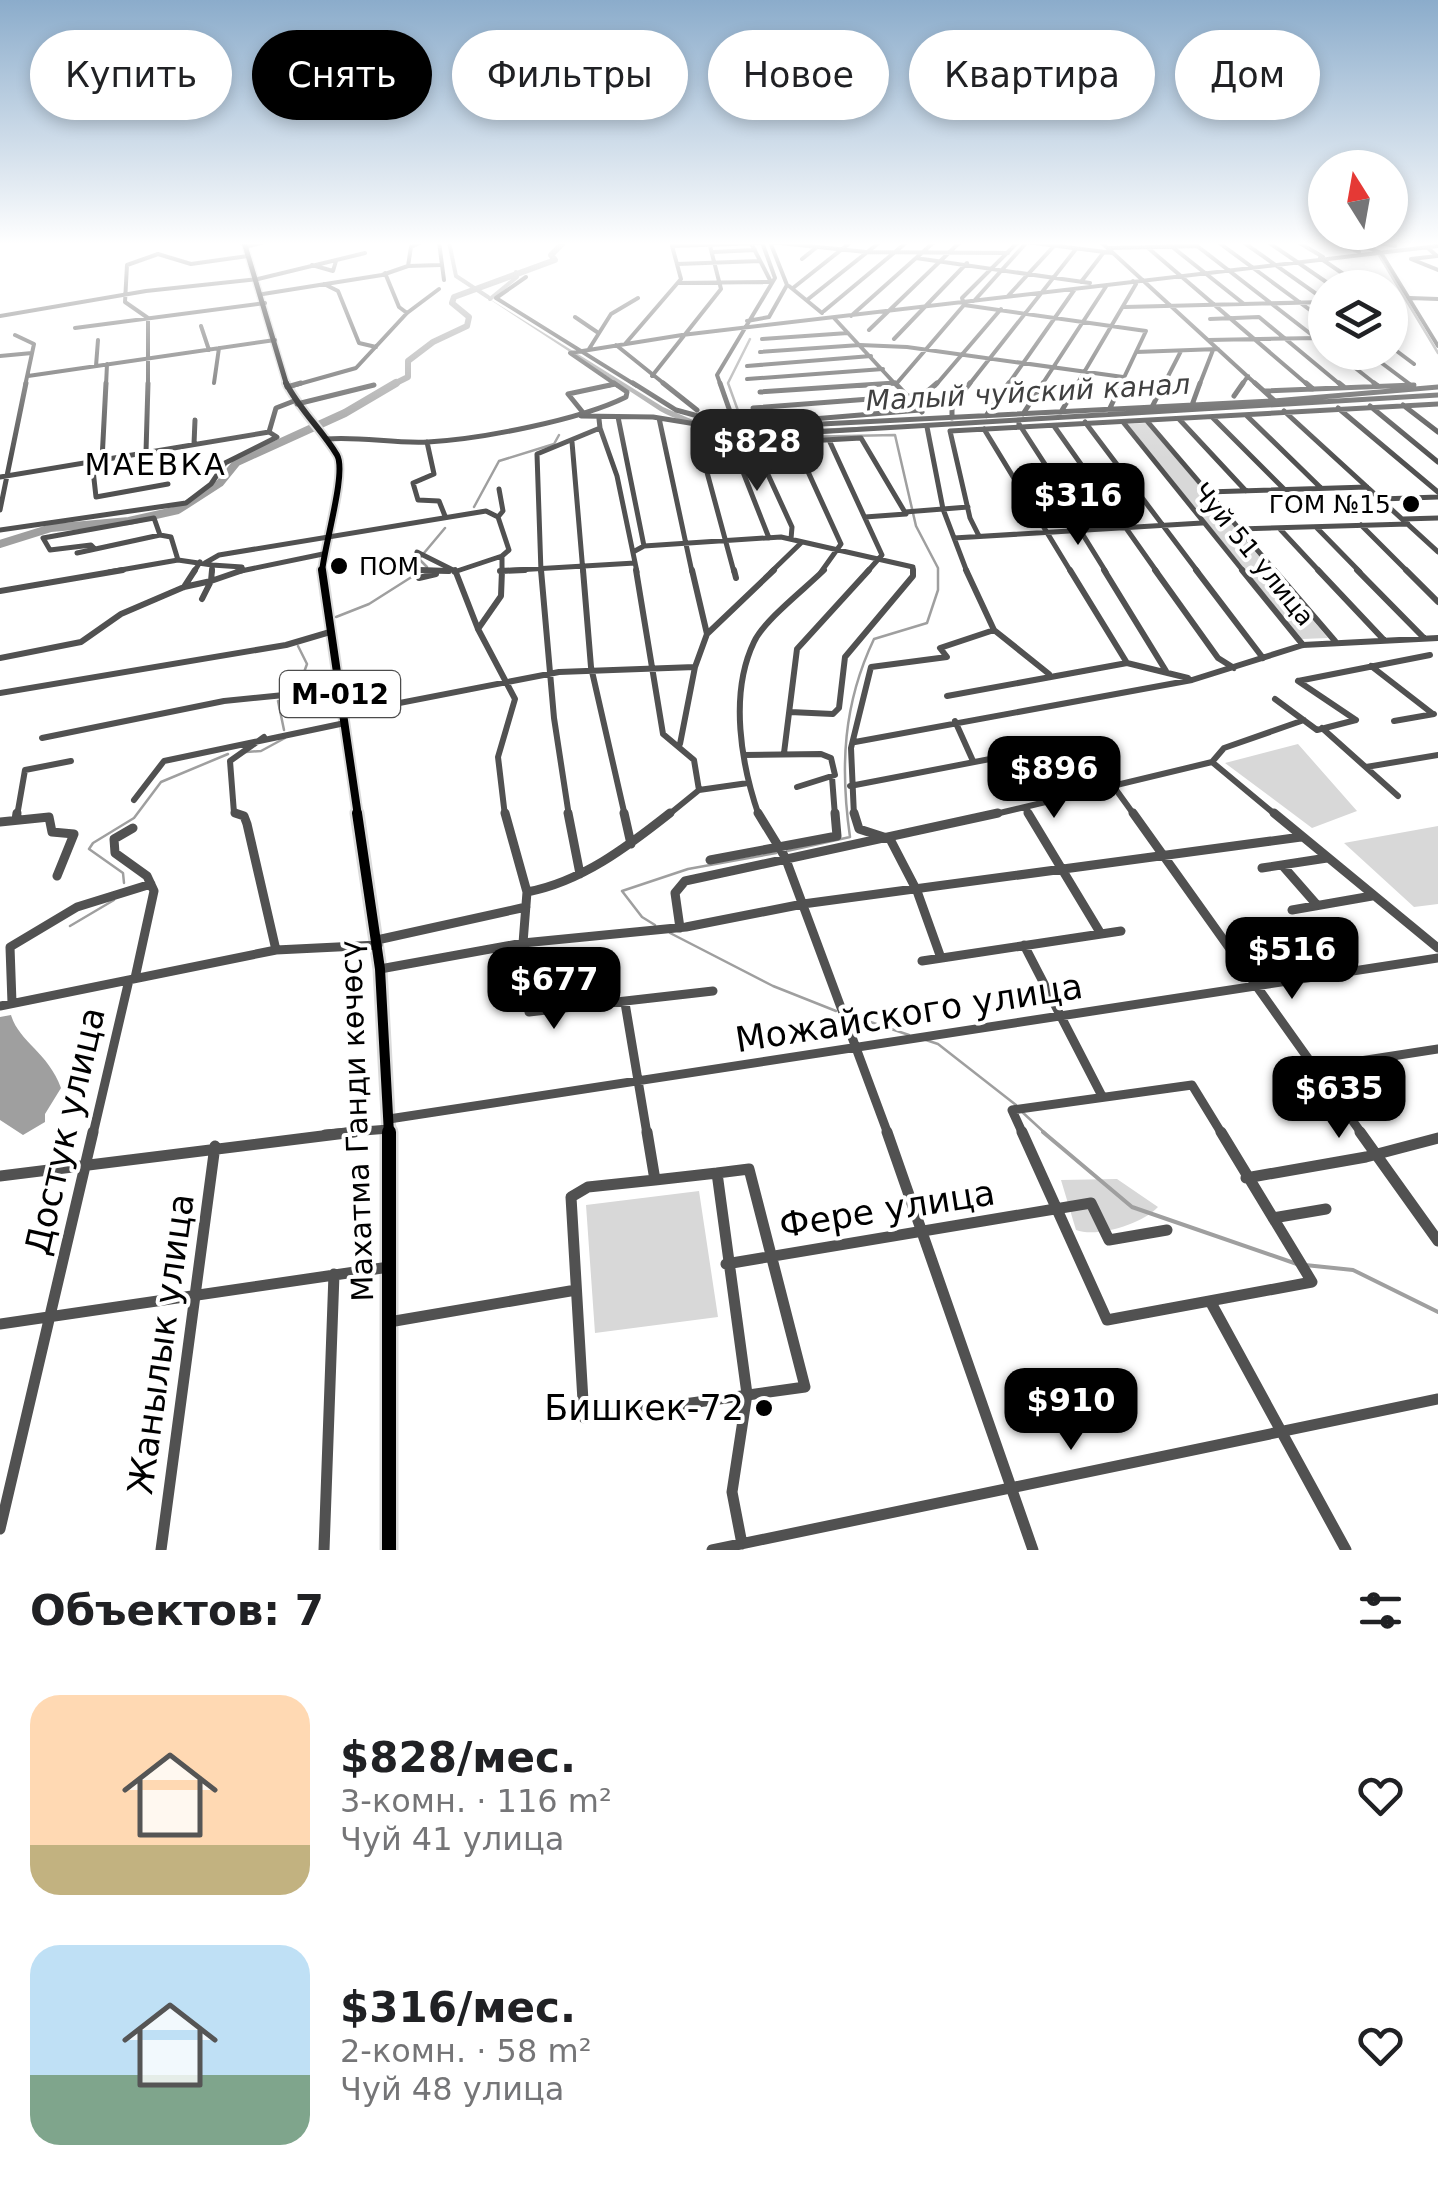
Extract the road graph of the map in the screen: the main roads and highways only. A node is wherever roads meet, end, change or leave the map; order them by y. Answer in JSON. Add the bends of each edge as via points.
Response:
{"nodes":[{"id":1,"x":268,"y":314,"type":"edge"},
{"id":2,"x":389,"y":1550,"type":"edge"}],
"edges":[{"from":1,"to":2,"type":"main road","name":"Махатма Ганди көчөсү","number":"М-012","via":[[287,386],[340,460],[342,475],[323,554],[380,970],[389,1124]]}]}
